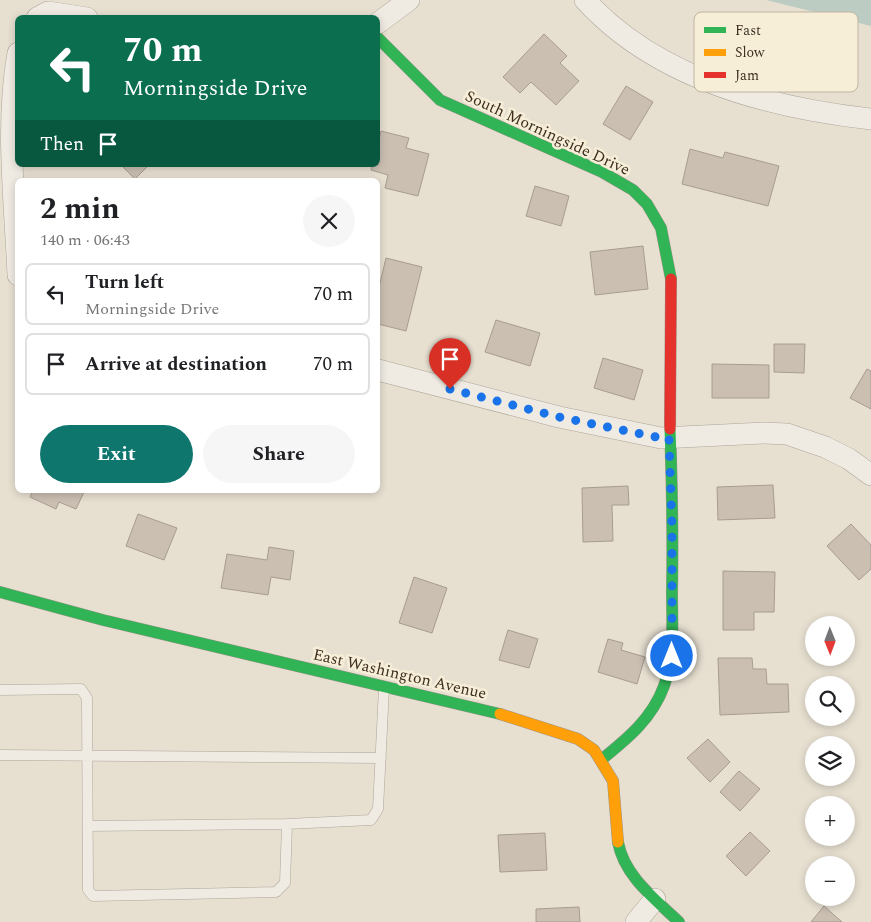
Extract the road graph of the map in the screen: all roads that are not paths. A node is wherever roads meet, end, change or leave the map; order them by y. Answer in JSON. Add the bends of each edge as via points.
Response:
{"nodes":[{"id":1,"x":409,"y":0,"type":"edge"},
{"id":2,"x":585,"y":0,"type":"edge"},
{"id":3,"x":42,"y":15,"type":"edge"},
{"id":4,"x":68,"y":15,"type":"edge"},
{"id":5,"x":380,"y":22,"type":"edge"},
{"id":6,"x":380,"y":40,"type":"edge"},
{"id":7,"x":15,"y":69,"type":"edge"},
{"id":8,"x":694,"y":76,"type":"edge"},
{"id":9,"x":744,"y":92,"type":"edge"},
{"id":10,"x":871,"y":119,"type":"edge"},
{"id":11,"x":15,"y":207,"type":"edge"},
{"id":12,"x":380,"y":371,"type":"edge"},
{"id":13,"x":669,"y":438,"type":"junction"},
{"id":14,"x":871,"y":475,"type":"edge"},
{"id":15,"x":0,"y":592,"type":"edge"},
{"id":16,"x":385,"y":685,"type":"junction"},
{"id":17,"x":0,"y":690,"type":"edge"},
{"id":18,"x":0,"y":755,"type":"edge"},
{"id":19,"x":88,"y":756,"type":"junction"},
{"id":20,"x":381,"y":758,"type":"junction"},
{"id":21,"x":601,"y":760,"type":"junction"},
{"id":22,"x":287,"y":824,"type":"junction"},
{"id":23,"x":88,"y":826,"type":"junction"},
{"id":24,"x":655,"y":900,"type":"junction"},
{"id":25,"x":636,"y":922,"type":"edge"},
{"id":26,"x":679,"y":922,"type":"edge"}],
"edges":[{"from":1,"to":5,"type":"street"},
{"from":2,"to":8,"type":"street","via":[[628,37],[663,61]]},
{"from":3,"to":4,"type":"street","via":[[48,12]]},
{"from":6,"to":13,"type":"street","name":"South Morningside Drive","via":[[440,100],[602,172],[633,190],[647,204],[661,228],[670,281]]},
{"from":7,"to":11,"type":"street","via":[[12,118]]},
{"from":9,"to":10,"type":"street","via":[[802,110]]},
{"from":12,"to":13,"type":"street","via":[[559,417]]},
{"from":13,"to":14,"type":"street","via":[[787,434],[825,447]]},
{"from":13,"to":21,"type":"street","name":"South Morningside Drive","via":[[672,656],[664,686],[651,712],[634,733]]},
{"from":15,"to":16,"type":"street","name":"East Washington Avenue","via":[[103,620]]},
{"from":16,"to":20,"type":"lane"},
{"from":16,"to":21,"type":"street","name":"East Washington Avenue","via":[[487,710],[578,739],[594,750]]},
{"from":17,"to":19,"type":"lane","via":[[81,689],[87,698]]},
{"from":18,"to":19,"type":"lane"},
{"from":19,"to":20,"type":"lane"},
{"from":19,"to":23,"type":"lane"},
{"from":20,"to":22,"type":"lane","via":[[378,809],[371,820]]},
{"from":21,"to":24,"type":"street","name":"East Washington Avenue","via":[[613,781],[620,851],[629,869]]},
{"from":22,"to":23,"type":"lane"},
{"from":22,"to":23,"type":"lane","via":[[285,883],[276,892],[93,896],[88,890]]},
{"from":24,"to":25,"type":"street"},
{"from":24,"to":26,"type":"street","name":"East Washington Avenue"}]}
